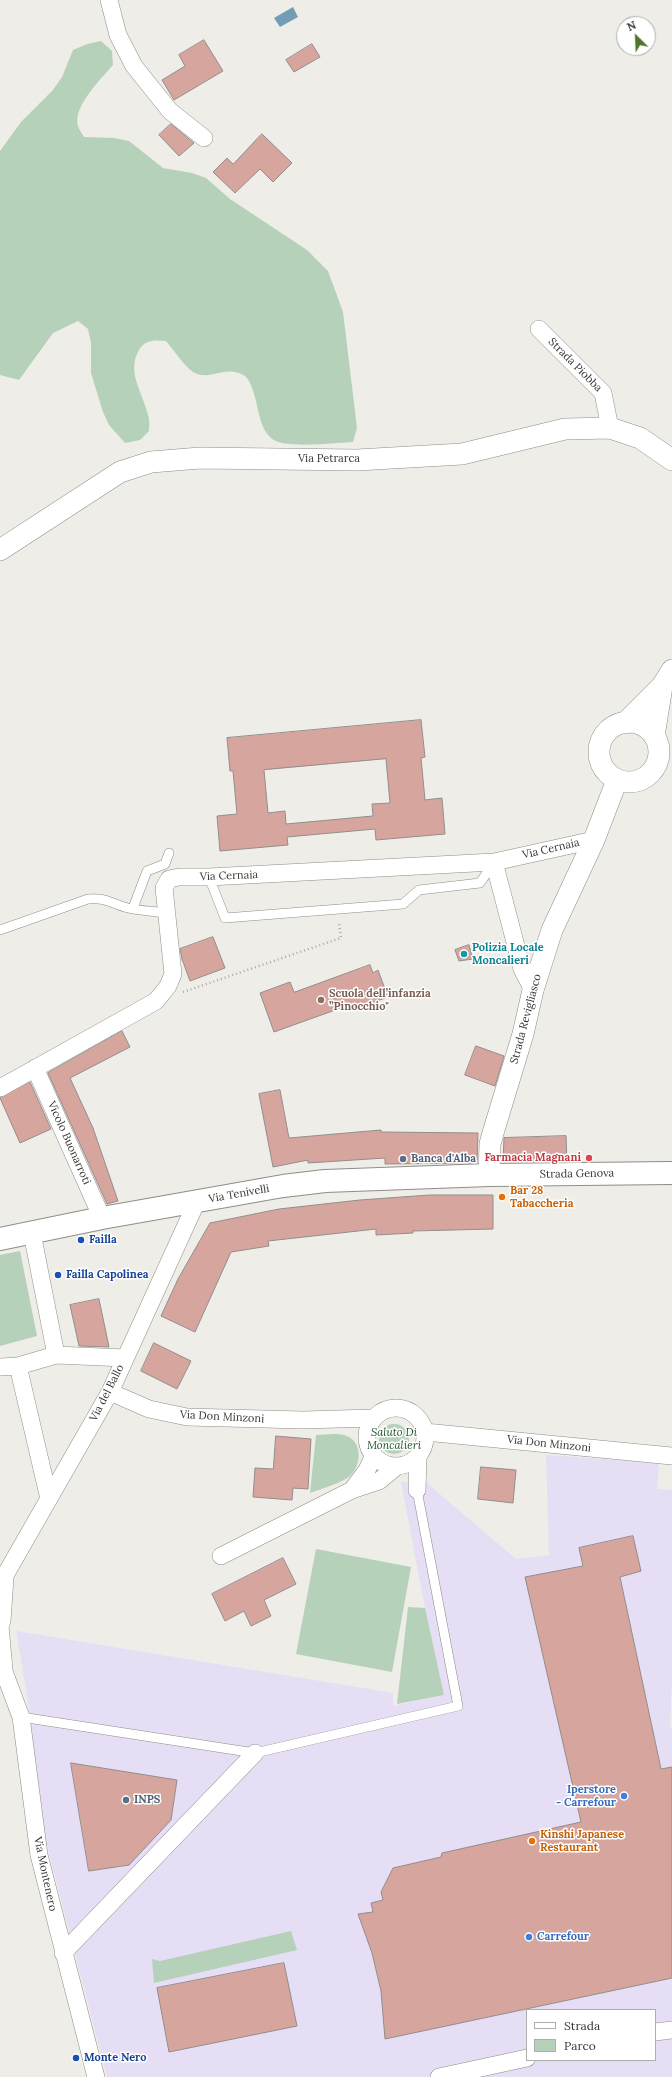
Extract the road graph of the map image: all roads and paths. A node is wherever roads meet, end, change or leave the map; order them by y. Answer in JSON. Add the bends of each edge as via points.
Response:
{"nodes":[{"id":1,"x":109,"y":0,"type":"edge"},
{"id":2,"x":204,"y":138,"type":"dead end"},
{"id":3,"x":539,"y":329,"type":"dead end"},
{"id":4,"x":610,"y":428,"type":"junction"},
{"id":5,"x":672,"y":460,"type":"edge"},
{"id":6,"x":0,"y":550,"type":"edge"},
{"id":7,"x":667,"y":678,"type":"edge"},
{"id":8,"x":625,"y":723,"type":"junction"},
{"id":9,"x":662,"y":743,"type":"edge"},
{"id":10,"x":617,"y":780,"type":"junction"},
{"id":11,"x":594,"y":840,"type":"junction"},
{"id":12,"x":169,"y":854,"type":"dead end"},
{"id":13,"x":494,"y":862,"type":"junction"},
{"id":14,"x":209,"y":877,"type":"junction"},
{"id":15,"x":133,"y":908,"type":"junction"},
{"id":16,"x":337,"y":909,"type":"junction"},
{"id":17,"x":166,"y":913,"type":"junction"},
{"id":18,"x":0,"y":930,"type":"edge"},
{"id":19,"x":168,"y":986,"type":"junction"},
{"id":20,"x":533,"y":990,"type":"junction"},
{"id":21,"x":35,"y":1068,"type":"junction"},
{"id":22,"x":2,"y":1082,"type":"edge"},
{"id":23,"x":672,"y":1173,"type":"edge"},
{"id":24,"x":485,"y":1175,"type":"junction"},
{"id":25,"x":197,"y":1201,"type":"junction"},
{"id":26,"x":102,"y":1218,"type":"junction"},
{"id":27,"x":32,"y":1233,"type":"junction"},
{"id":28,"x":0,"y":1239,"type":"edge"},
{"id":29,"x":56,"y":1355,"type":"junction"},
{"id":30,"x":125,"y":1358,"type":"junction"},
{"id":31,"x":18,"y":1366,"type":"junction"},
{"id":32,"x":0,"y":1367,"type":"edge"},
{"id":33,"x":110,"y":1392,"type":"junction"},
{"id":34,"x":373,"y":1418,"type":"junction"},
{"id":35,"x":338,"y":1419,"type":"junction"},
{"id":36,"x":425,"y":1432,"type":"junction"},
{"id":37,"x":366,"y":1438,"type":"junction"},
{"id":38,"x":672,"y":1456,"type":"edge"},
{"id":39,"x":374,"y":1457,"type":"junction"},
{"id":40,"x":418,"y":1457,"type":"junction"},
{"id":41,"x":398,"y":1467,"type":"junction"},
{"id":42,"x":352,"y":1490,"type":"junction"},
{"id":43,"x":417,"y":1490,"type":"junction"},
{"id":44,"x":49,"y":1499,"type":"junction"},
{"id":45,"x":220,"y":1556,"type":"dead end"},
{"id":46,"x":2,"y":1581,"type":"edge"},
{"id":47,"x":0,"y":1620,"type":"edge"},
{"id":48,"x":2,"y":1665,"type":"edge"},
{"id":49,"x":21,"y":1717,"type":"junction"},
{"id":50,"x":255,"y":1753,"type":"junction"},
{"id":51,"x":63,"y":1953,"type":"junction"},
{"id":52,"x":672,"y":2030,"type":"edge"},
{"id":53,"x":656,"y":2032,"type":"edge"},
{"id":54,"x":526,"y":2058,"type":"edge"},
{"id":55,"x":96,"y":2077,"type":"edge"},
{"id":56,"x":439,"y":2077,"type":"edge"}],
"edges":[{"from":1,"to":2,"type":"street","via":[[118,35],[134,66],[170,111]]},
{"from":3,"to":4,"type":"street","name":"Strada Piobba","via":[[603,393]]},
{"from":4,"to":5,"type":"street","name":"Via Petrarca","via":[[640,438]]},
{"from":4,"to":6,"type":"street","name":"Via Petrarca","via":[[564,429],[462,454],[357,460],[200,458],[151,462],[120,472]]},
{"from":7,"to":8,"type":"street"},
{"from":7,"to":9,"type":"street"},
{"from":8,"to":9,"type":"street","via":[[642,725]]},
{"from":8,"to":10,"type":"street","via":[[608,731],[599,748],[603,767]]},
{"from":9,"to":10,"type":"street","via":[[656,766],[650,773],[635,782]]},
{"from":10,"to":11,"type":"street","name":"Strada Revigliasco"},
{"from":11,"to":13,"type":"street","name":"Via Cernaia"},
{"from":11,"to":20,"type":"street","name":"Strada Revigliasco","via":[[552,930]]},
{"from":12,"to":15,"type":"lane","via":[[165,864],[147,871]]},
{"from":13,"to":14,"type":"street","name":"Via Cernaia"},
{"from":13,"to":16,"type":"lane","via":[[480,882],[419,890],[403,904]]},
{"from":13,"to":20,"type":"street","via":[[522,970]]},
{"from":14,"to":16,"type":"lane","via":[[225,918]]},
{"from":14,"to":17,"type":"street","name":"Via Cernaia","via":[[169,879],[164,888]]},
{"from":15,"to":17,"type":"lane"},
{"from":15,"to":18,"type":"lane","via":[[103,898],[88,899]]},
{"from":16,"to":19,"type":"path","via":[[341,938],[183,992]]},
{"from":17,"to":19,"type":"street","name":"Via Cernaia","via":[[173,974]]},
{"from":19,"to":21,"type":"street","name":"Via Cernaia","via":[[156,1001]]},
{"from":20,"to":24,"type":"street","name":"Strada Revigliasco","via":[[523,1034],[493,1132]]},
{"from":21,"to":22,"type":"street","name":"Via Cernaia"},
{"from":21,"to":26,"type":"street","name":"Vicolo Buonarroti"},
{"from":23,"to":24,"type":"main road","name":"Strada Genova"},
{"from":24,"to":25,"type":"main road","name":"Via Tenivelli","via":[[325,1181]]},
{"from":25,"to":26,"type":"main road","name":"Via Tenivelli"},
{"from":25,"to":30,"type":"street","name":"Via del Ballo"},
{"from":26,"to":27,"type":"main road","name":"Via Tenivelli"},
{"from":27,"to":28,"type":"main road","name":"Via Tenivelli"},
{"from":27,"to":29,"type":"street"},
{"from":29,"to":30,"type":"street"},
{"from":29,"to":31,"type":"street"},
{"from":30,"to":33,"type":"street","name":"Via del Ballo"},
{"from":31,"to":32,"type":"street"},
{"from":31,"to":44,"type":"street"},
{"from":33,"to":35,"type":"street","name":"Via Don Minzoni","via":[[149,1408],[187,1417]]},
{"from":33,"to":44,"type":"street","name":"Via del Ballo"},
{"from":34,"to":35,"type":"street","name":"Via Don Minzoni"},
{"from":34,"to":36,"type":"street","via":[[389,1408],[404,1409],[416,1416]]},
{"from":34,"to":37,"type":"street"},
{"from":35,"to":37,"type":"street"},
{"from":36,"to":38,"type":"street","name":"Via Don Minzoni"},
{"from":36,"to":40,"type":"street","via":[[426,1441]]},
{"from":37,"to":39,"type":"street","via":[[368,1448]]},
{"from":39,"to":41,"type":"street","via":[[387,1466]]},
{"from":39,"to":42,"type":"street"},
{"from":40,"to":41,"type":"street","via":[[413,1462]]},
{"from":40,"to":43,"type":"street"},
{"from":41,"to":42,"type":"street","via":[[379,1481]]},
{"from":41,"to":43,"type":"street"},
{"from":42,"to":45,"type":"street"},
{"from":43,"to":50,"type":"lane","via":[[458,1706]]},
{"from":44,"to":46,"type":"street","name":"Via del Ballo"},
{"from":46,"to":47,"type":"street","name":"Via Montenero"},
{"from":47,"to":48,"type":"street","name":"Via Montenero"},
{"from":48,"to":49,"type":"street","name":"Via Montenero"},
{"from":49,"to":50,"type":"lane"},
{"from":49,"to":51,"type":"street","name":"Via Montenero","via":[[39,1855]]},
{"from":50,"to":51,"type":"street"},
{"from":51,"to":55,"type":"street","name":"Via Montenero"},
{"from":52,"to":53,"type":"street"},
{"from":54,"to":56,"type":"street"}]}
